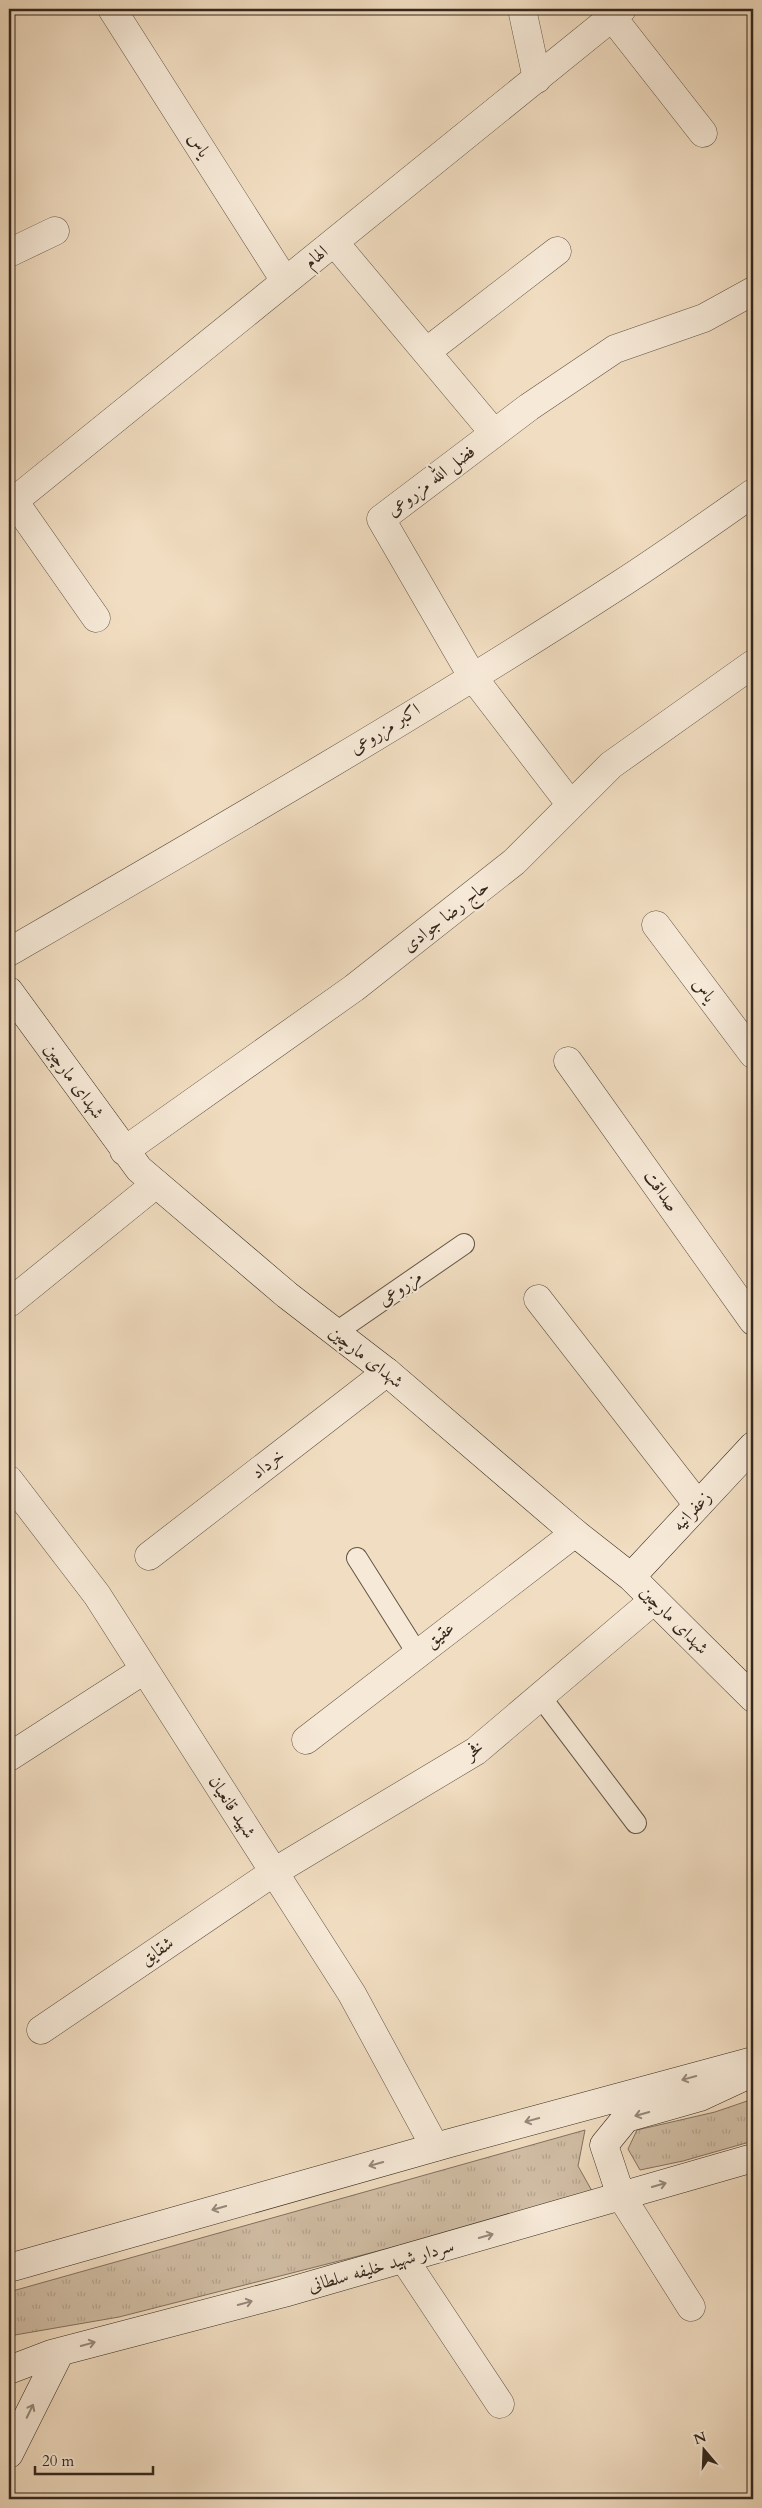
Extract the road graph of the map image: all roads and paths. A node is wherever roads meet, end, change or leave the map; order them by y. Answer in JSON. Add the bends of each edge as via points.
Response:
{"nodes":[{"id":1,"x":112,"y":9,"type":"edge"},
{"id":2,"x":522,"y":9,"type":"edge"},
{"id":3,"x":617,"y":13,"type":"edge"},
{"id":4,"x":538,"y":79,"type":"junction"},
{"id":5,"x":703,"y":133,"type":"dead end"},
{"id":6,"x":55,"y":231,"type":"dead end"},
{"id":7,"x":334,"y":242,"type":"junction"},
{"id":8,"x":557,"y":251,"type":"dead end"},
{"id":9,"x":9,"y":253,"type":"edge"},
{"id":10,"x":286,"y":282,"type":"junction"},
{"id":11,"x":753,"y":291,"type":"edge"},
{"id":12,"x":426,"y":352,"type":"junction"},
{"id":13,"x":494,"y":433,"type":"junction"},
{"id":14,"x":753,"y":493,"type":"edge"},
{"id":15,"x":11,"y":502,"type":"edge"},
{"id":16,"x":96,"y":618,"type":"dead end"},
{"id":17,"x":753,"y":664,"type":"edge"},
{"id":18,"x":472,"y":676,"type":"junction"},
{"id":19,"x":571,"y":805,"type":"junction"},
{"id":20,"x":656,"y":925,"type":"dead end"},
{"id":21,"x":9,"y":952,"type":"edge"},
{"id":22,"x":9,"y":991,"type":"edge"},
{"id":23,"x":753,"y":1054,"type":"edge"},
{"id":24,"x":568,"y":1061,"type":"dead end"},
{"id":25,"x":124,"y":1151,"type":"junction"},
{"id":26,"x":156,"y":1184,"type":"junction"},
{"id":27,"x":464,"y":1244,"type":"dead end"},
{"id":28,"x":538,"y":1299,"type":"dead end"},
{"id":29,"x":9,"y":1303,"type":"edge"},
{"id":30,"x":753,"y":1321,"type":"edge"},
{"id":31,"x":336,"y":1332,"type":"junction"},
{"id":32,"x":387,"y":1372,"type":"junction"},
{"id":33,"x":753,"y":1446,"type":"edge"},
{"id":34,"x":9,"y":1480,"type":"edge"},
{"id":35,"x":698,"y":1506,"type":"junction"},
{"id":36,"x":575,"y":1533,"type":"junction"},
{"id":37,"x":149,"y":1556,"type":"dead end"},
{"id":38,"x":357,"y":1558,"type":"dead end"},
{"id":39,"x":630,"y":1576,"type":"junction"},
{"id":40,"x":654,"y":1600,"type":"junction"},
{"id":41,"x":417,"y":1653,"type":"junction"},
{"id":42,"x":144,"y":1670,"type":"junction"},
{"id":43,"x":540,"y":1696,"type":"junction"},
{"id":44,"x":753,"y":1698,"type":"edge"},
{"id":45,"x":306,"y":1740,"type":"dead end"},
{"id":46,"x":9,"y":1758,"type":"edge"},
{"id":47,"x":636,"y":1823,"type":"dead end"},
{"id":48,"x":274,"y":1872,"type":"junction"},
{"id":49,"x":40,"y":2030,"type":"dead end"},
{"id":50,"x":753,"y":2061,"type":"edge"},
{"id":51,"x":753,"y":2072,"type":"edge"},
{"id":52,"x":435,"y":2147,"type":"junction"},
{"id":53,"x":753,"y":2158,"type":"edge"},
{"id":54,"x":621,"y":2196,"type":"junction"},
{"id":55,"x":404,"y":2260,"type":"junction"},
{"id":56,"x":9,"y":2268,"type":"edge"},
{"id":57,"x":691,"y":2307,"type":"dead end"},
{"id":58,"x":60,"y":2352,"type":"junction"},
{"id":59,"x":10,"y":2369,"type":"edge"},
{"id":60,"x":500,"y":2404,"type":"dead end"},
{"id":61,"x":9,"y":2454,"type":"edge"}],
"edges":[{"from":1,"to":10,"type":"street","name":"یاس"},
{"from":2,"to":4,"type":"street"},
{"from":3,"to":4,"type":"street","name":"الهام"},
{"from":3,"to":5,"type":"street"},
{"from":4,"to":7,"type":"street","name":"الهام"},
{"from":6,"to":9,"type":"street"},
{"from":7,"to":10,"type":"street","name":"الهام"},
{"from":7,"to":12,"type":"street"},
{"from":8,"to":12,"type":"street"},
{"from":10,"to":15,"type":"street","name":"الهام"},
{"from":11,"to":13,"type":"street","name":"فضل الله مزروعی","via":[[704,318],[615,349]]},
{"from":12,"to":13,"type":"street"},
{"from":13,"to":18,"type":"street","name":"فضل الله مزروعی","via":[[381,519]]},
{"from":14,"to":18,"type":"street","name":"اکبر مزروعی","via":[[620,585]]},
{"from":15,"to":16,"type":"street"},
{"from":17,"to":19,"type":"street","name":"حاج رضا جوادی","via":[[611,765]]},
{"from":18,"to":19,"type":"street","name":"فضل الله مزروعی"},
{"from":18,"to":21,"type":"street","name":"اکبر مزروعی","via":[[285,791]]},
{"from":19,"to":25,"type":"street","name":"حاج رضا جوادی","via":[[514,862],[354,988]]},
{"from":20,"to":23,"type":"street","name":"یاس"},
{"from":22,"to":25,"type":"street","name":"شهدای مارچین"},
{"from":24,"to":30,"type":"street","name":"صداقت"},
{"from":25,"to":26,"type":"street","name":"شهدای مارچین"},
{"from":26,"to":29,"type":"street"},
{"from":26,"to":31,"type":"street","name":"شهدای مارچین","via":[[287,1295]]},
{"from":27,"to":31,"type":"lane","name":"مزروعی"},
{"from":28,"to":35,"type":"street"},
{"from":31,"to":32,"type":"street","name":"شهدای مارچین"},
{"from":32,"to":36,"type":"street","name":"شهدای مارچین"},
{"from":32,"to":37,"type":"street","name":"خرداد"},
{"from":33,"to":35,"type":"street","name":"زعفرانیه"},
{"from":34,"to":42,"type":"street","name":"شهید قانعیان","via":[[97,1595]]},
{"from":35,"to":39,"type":"street","name":"زعفرانیه"},
{"from":36,"to":39,"type":"street","name":"شهدای مارچین"},
{"from":36,"to":41,"type":"street","name":"عقیق"},
{"from":38,"to":41,"type":"lane"},
{"from":39,"to":40,"type":"street","name":"شهدای مارچین"},
{"from":40,"to":43,"type":"street","name":"فخر"},
{"from":40,"to":44,"type":"street","name":"شهدای مارچین"},
{"from":41,"to":45,"type":"street","name":"عقیق"},
{"from":42,"to":46,"type":"street"},
{"from":42,"to":48,"type":"street","name":"شهید قانعیان"},
{"from":43,"to":47,"type":"lane"},
{"from":43,"to":48,"type":"street","name":"فخر","via":[[476,1751]]},
{"from":48,"to":49,"type":"street","name":"شقایق"},
{"from":48,"to":52,"type":"street","name":"شهید قانعیان","via":[[352,1994]]},
{"from":50,"to":52,"type":"street","one_way":true},
{"from":51,"to":54,"type":"street","one_way":true,"via":[[700,2097],[626,2118],[604,2145]]},
{"from":52,"to":56,"type":"street","one_way":true},
{"from":54,"to":53,"type":"street","name":"سردار شهید خلیفه سلطانی","one_way":true},
{"from":55,"to":54,"type":"street","name":"سردار شهید خلیفه سلطانی","one_way":true},
{"from":54,"to":57,"type":"street"},
{"from":58,"to":55,"type":"street","name":"سردار شهید خلیفه سلطانی","one_way":true},
{"from":55,"to":60,"type":"street"},
{"from":58,"to":59,"type":"street","name":"سردار شهید خلیفه سلطانی"},
{"from":61,"to":58,"type":"street","one_way":true}]}
